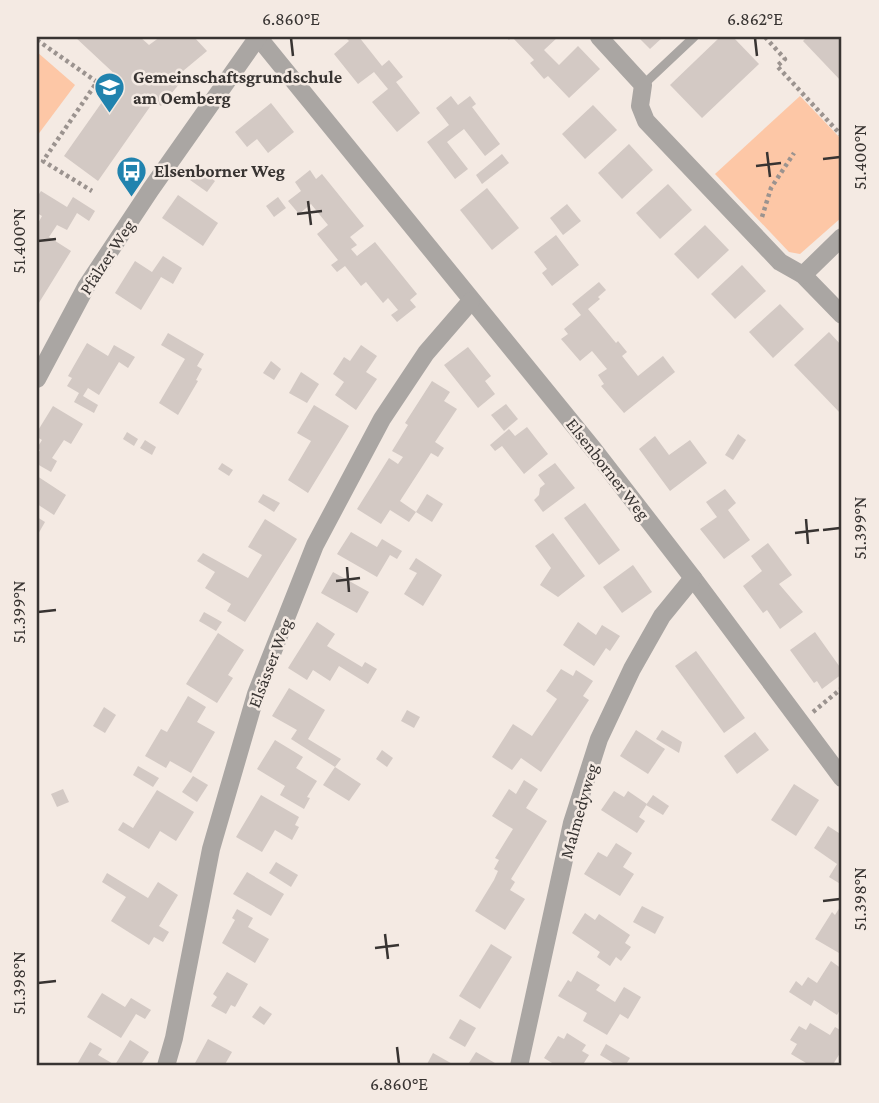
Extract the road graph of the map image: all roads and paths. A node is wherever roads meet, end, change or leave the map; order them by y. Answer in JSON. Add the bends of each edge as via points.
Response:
{"nodes":[{"id":1,"x":258,"y":37,"type":"edge"},
{"id":2,"x":599,"y":37,"type":"edge"},
{"id":3,"x":694,"y":37,"type":"edge"},
{"id":4,"x":765,"y":37,"type":"edge"},
{"id":5,"x":37,"y":40,"type":"edge"},
{"id":6,"x":643,"y":85,"type":"junction"},
{"id":7,"x":842,"y":136,"type":"edge"},
{"id":8,"x":794,"y":153,"type":"dead end"},
{"id":9,"x":92,"y":191,"type":"dead end"},
{"id":10,"x":749,"y":230,"type":"junction"},
{"id":11,"x":842,"y":237,"type":"edge"},
{"id":12,"x":803,"y":275,"type":"junction"},
{"id":13,"x":471,"y":301,"type":"junction"},
{"id":14,"x":842,"y":315,"type":"edge"},
{"id":15,"x":37,"y":379,"type":"edge"},
{"id":16,"x":693,"y":578,"type":"junction"},
{"id":17,"x":842,"y":688,"type":"edge"},
{"id":18,"x":801,"y":722,"type":"junction"},
{"id":19,"x":842,"y":778,"type":"edge"},
{"id":20,"x":166,"y":1066,"type":"edge"},
{"id":21,"x":519,"y":1066,"type":"edge"}],
"edges":[{"from":1,"to":13,"type":"street","name":"Elsenborner Weg"},
{"from":1,"to":15,"type":"street","name":"Pfälzer Weg","via":[[86,287]]},
{"from":2,"to":6,"type":"street"},
{"from":3,"to":6,"type":"lane"},
{"from":4,"to":7,"type":"path","via":[[785,59],[777,66]]},
{"from":5,"to":9,"type":"path","via":[[97,82],[43,161]]},
{"from":6,"to":10,"type":"street","via":[[640,106],[646,121]]},
{"from":8,"to":10,"type":"path","via":[[771,188],[762,217]]},
{"from":10,"to":12,"type":"street","via":[[780,262]]},
{"from":11,"to":12,"type":"street"},
{"from":12,"to":14,"type":"street"},
{"from":13,"to":16,"type":"street","name":"Elsenborner Weg"},
{"from":13,"to":20,"type":"street","name":"Elsässer Weg","via":[[426,353],[382,419],[315,545],[256,694],[211,849]]},
{"from":16,"to":18,"type":"street","name":"Elsenborner Weg"},
{"from":16,"to":21,"type":"street","name":"Malmedyweg","via":[[662,616],[599,740],[572,823]]},
{"from":17,"to":18,"type":"path"},
{"from":18,"to":19,"type":"street","name":"Elsenborner Weg"}]}
